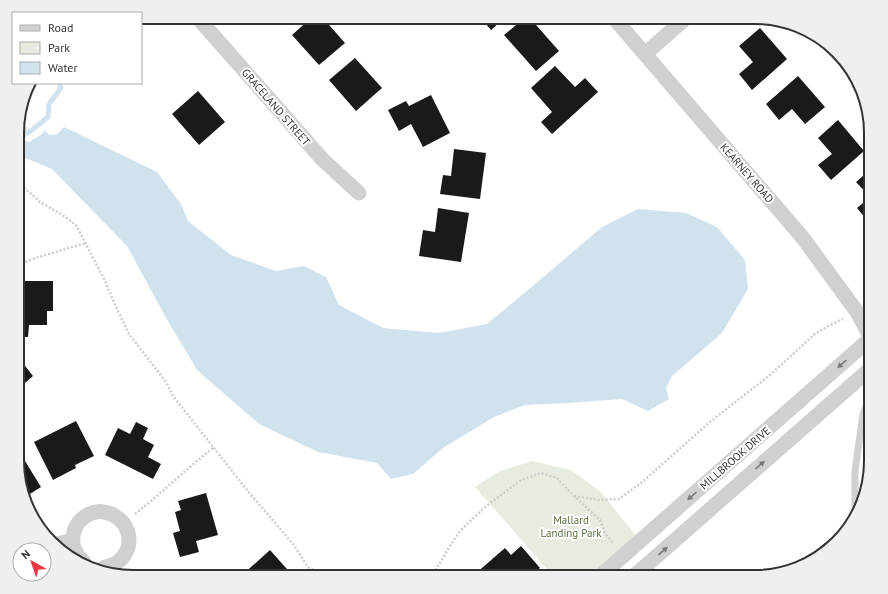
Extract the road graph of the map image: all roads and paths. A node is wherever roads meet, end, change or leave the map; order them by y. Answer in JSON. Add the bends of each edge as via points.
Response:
{"nodes":[{"id":1,"x":203,"y":24,"type":"edge"},
{"id":2,"x":619,"y":24,"type":"edge"},
{"id":3,"x":679,"y":24,"type":"edge"},
{"id":4,"x":645,"y":54,"type":"junction"},
{"id":5,"x":24,"y":189,"type":"edge"},
{"id":6,"x":359,"y":193,"type":"dead end"},
{"id":7,"x":86,"y":243,"type":"junction"},
{"id":8,"x":24,"y":263,"type":"edge"},
{"id":9,"x":857,"y":312,"type":"junction"},
{"id":10,"x":864,"y":325,"type":"edge"},
{"id":11,"x":864,"y":344,"type":"edge"},
{"id":12,"x":864,"y":374,"type":"edge"},
{"id":13,"x":864,"y":412,"type":"edge"},
{"id":14,"x":213,"y":448,"type":"junction"},
{"id":15,"x":574,"y":496,"type":"junction"},
{"id":16,"x":855,"y":504,"type":"edge"},
{"id":17,"x":124,"y":523,"type":"junction"},
{"id":18,"x":72,"y":541,"type":"junction"},
{"id":19,"x":61,"y":543,"type":"edge"},
{"id":20,"x":77,"y":554,"type":"edge"},
{"id":21,"x":625,"y":554,"type":"junction"},
{"id":22,"x":108,"y":567,"type":"edge"},
{"id":23,"x":313,"y":570,"type":"edge"},
{"id":24,"x":436,"y":570,"type":"edge"},
{"id":25,"x":608,"y":570,"type":"edge"},
{"id":26,"x":641,"y":570,"type":"edge"}],
"edges":[{"from":1,"to":6,"type":"street","name":"GRACELAND STREET","via":[[323,160]]},
{"from":2,"to":4,"type":"street","name":"KEARNEY ROAD"},
{"from":3,"to":4,"type":"street"},
{"from":4,"to":9,"type":"street","name":"KEARNEY ROAD","via":[[803,238]]},
{"from":5,"to":7,"type":"path","via":[[76,225]]},
{"from":7,"to":8,"type":"path"},
{"from":7,"to":14,"type":"path","via":[[130,334]]},
{"from":9,"to":10,"type":"street","name":"KEARNEY ROAD"},
{"from":9,"to":15,"type":"path","via":[[815,334],[770,375],[619,499],[598,500]]},
{"from":11,"to":21,"type":"street","name":"MILLBROOK DRIVE","one_way":true},
{"from":26,"to":12,"type":"street","name":"MILLBROOK DRIVE","one_way":true},
{"from":13,"to":16,"type":"lane","via":[[855,471]]},
{"from":14,"to":17,"type":"path"},
{"from":14,"to":23,"type":"path"},
{"from":15,"to":21,"type":"path","via":[[600,520],[614,545]]},
{"from":15,"to":24,"type":"path","via":[[557,478],[541,473],[521,480],[485,507],[460,531]]},
{"from":17,"to":18,"type":"street","via":[[111,513],[92,513],[83,517],[77,524]]},
{"from":17,"to":22,"type":"street","via":[[129,535],[129,545],[119,561]]},
{"from":18,"to":19,"type":"street"},
{"from":18,"to":20,"type":"street"},
{"from":21,"to":25,"type":"street","name":"MILLBROOK DRIVE"}]}
